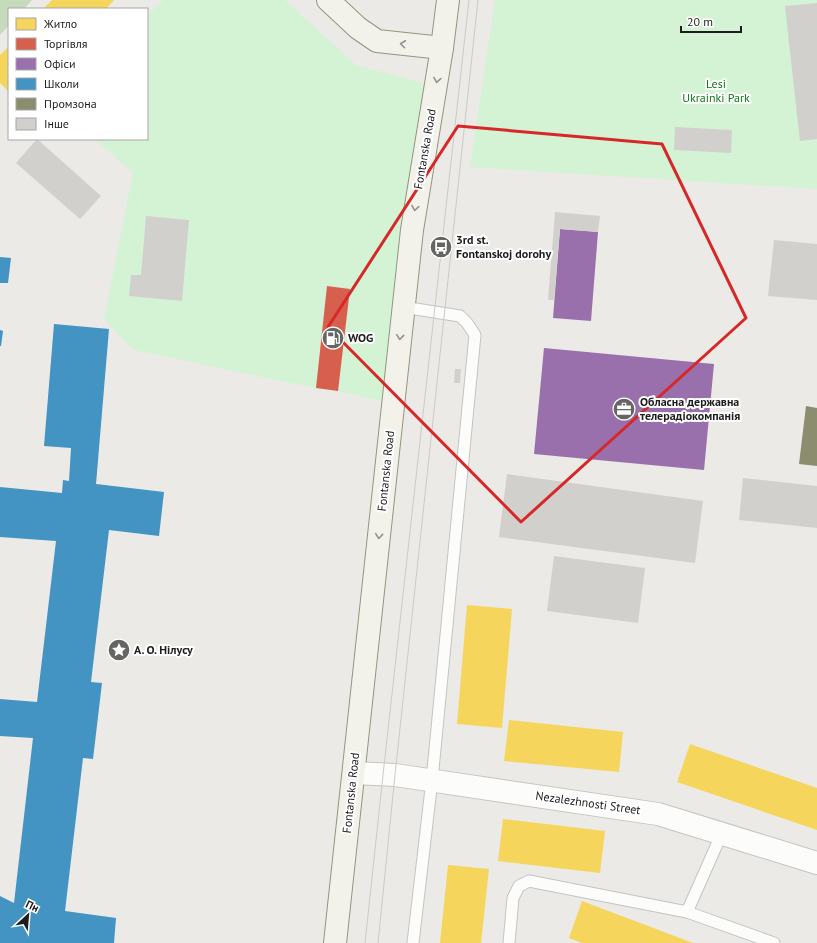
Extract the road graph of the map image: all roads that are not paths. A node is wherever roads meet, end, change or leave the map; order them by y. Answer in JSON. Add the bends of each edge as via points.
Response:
{"nodes":[{"id":1,"x":328,"y":0,"type":"edge"},
{"id":2,"x":448,"y":0,"type":"edge"},
{"id":3,"x":442,"y":48,"type":"junction"},
{"id":4,"x":403,"y":307,"type":"junction"},
{"id":5,"x":354,"y":773,"type":"junction"},
{"id":6,"x":432,"y":780,"type":"junction"},
{"id":7,"x":722,"y":833,"type":"junction"},
{"id":8,"x":817,"y":862,"type":"edge"},
{"id":9,"x":687,"y":912,"type":"junction"},
{"id":10,"x":335,"y":943,"type":"edge"},
{"id":11,"x":413,"y":943,"type":"edge"},
{"id":12,"x":509,"y":943,"type":"edge"},
{"id":13,"x":774,"y":943,"type":"edge"}],
"edges":[{"from":3,"to":1,"type":"main road","one_way":true,"via":[[377,41],[358,28]]},
{"from":2,"to":3,"type":"main road","name":"Fontanska Road"},
{"from":3,"to":4,"type":"main road","name":"Fontanska Road","one_way":true,"via":[[412,230]]},
{"from":4,"to":5,"type":"main road","name":"Fontanska Road","one_way":true},
{"from":4,"to":6,"type":"lane","via":[[460,316],[476,336]]},
{"from":5,"to":6,"type":"street","name":"Nezalezhnosti Street"},
{"from":5,"to":10,"type":"main road","name":"Fontanska Road"},
{"from":6,"to":7,"type":"street","name":"Nezalezhnosti Street","via":[[658,814]]},
{"from":6,"to":11,"type":"lane"},
{"from":7,"to":8,"type":"street","name":"Nezalezhnosti Street"},
{"from":7,"to":9,"type":"lane"},
{"from":9,"to":12,"type":"lane","via":[[529,882],[519,886],[513,898]]},
{"from":9,"to":13,"type":"lane"}]}
